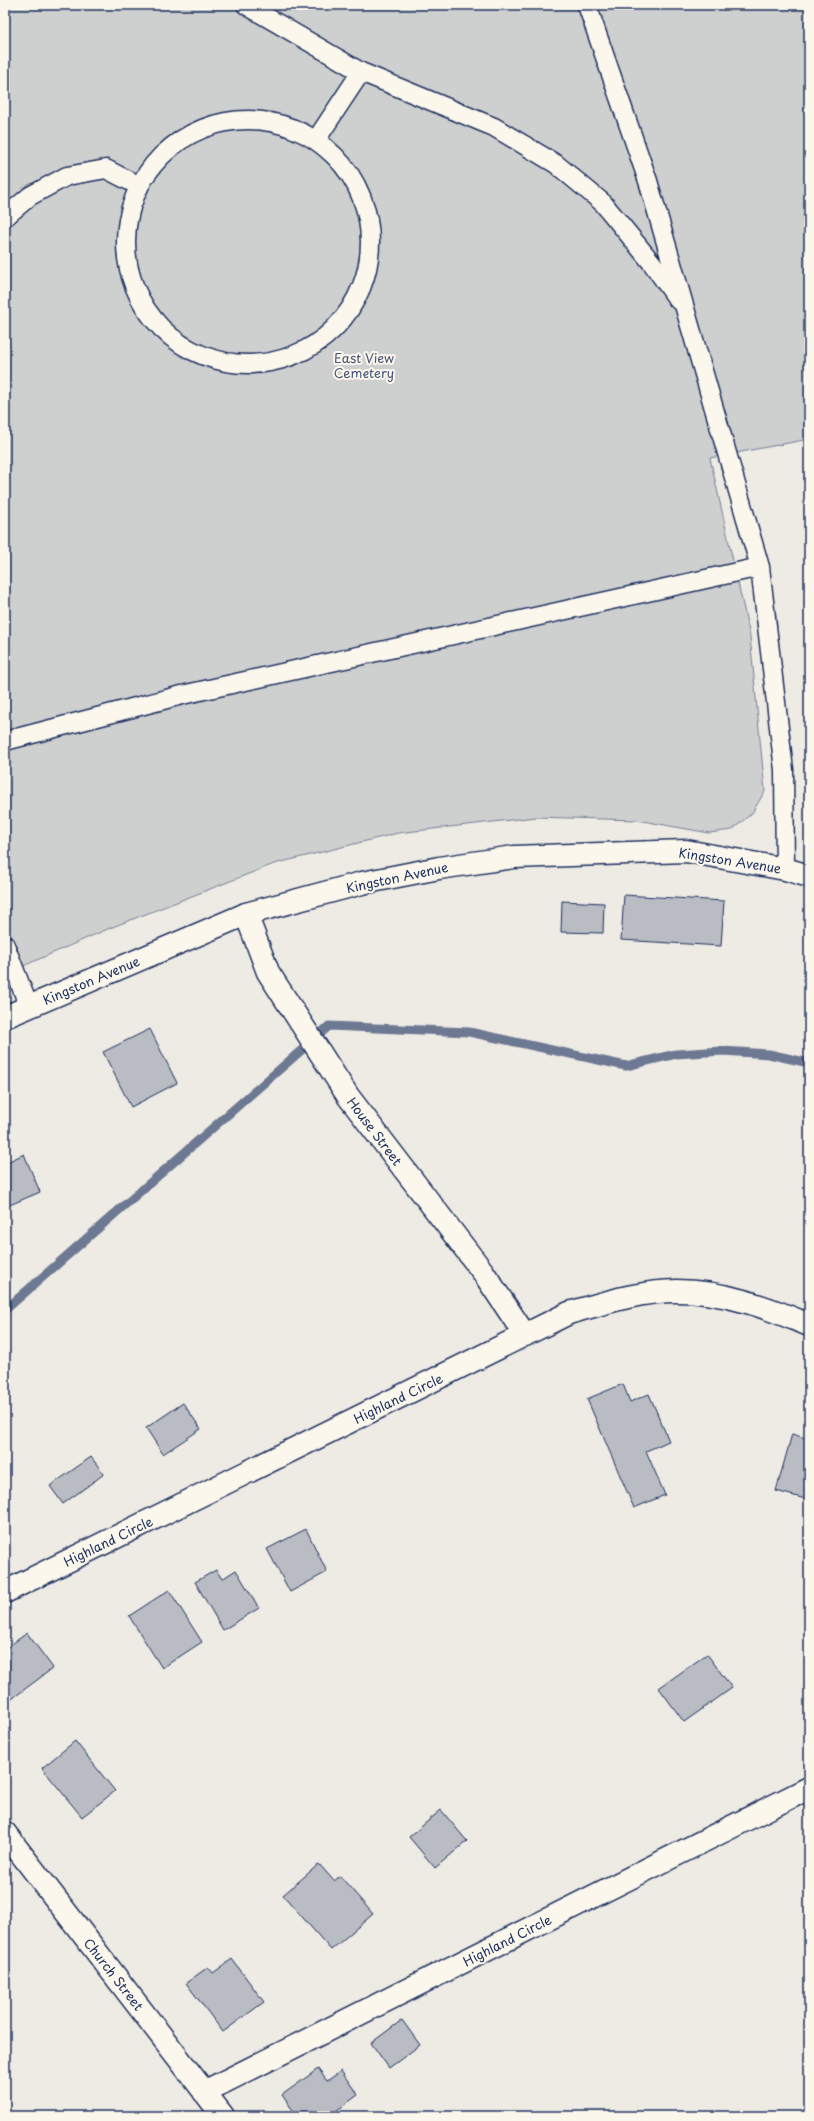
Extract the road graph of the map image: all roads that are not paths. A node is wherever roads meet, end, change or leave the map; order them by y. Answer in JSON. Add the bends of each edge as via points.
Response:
{"nodes":[{"id":1,"x":246,"y":5,"type":"edge"},
{"id":2,"x":587,"y":5,"type":"edge"},
{"id":3,"x":361,"y":72,"type":"junction"},
{"id":4,"x":316,"y":140,"type":"junction"},
{"id":5,"x":138,"y":186,"type":"junction"},
{"id":6,"x":5,"y":217,"type":"edge"},
{"id":7,"x":686,"y":312,"type":"junction"},
{"id":8,"x":760,"y":566,"type":"junction"},
{"id":9,"x":5,"y":741,"type":"edge"},
{"id":10,"x":785,"y":869,"type":"junction"},
{"id":11,"x":809,"y":876,"type":"edge"},
{"id":12,"x":246,"y":914,"type":"junction"},
{"id":13,"x":5,"y":945,"type":"edge"},
{"id":14,"x":29,"y":1007,"type":"junction"},
{"id":15,"x":5,"y":1017,"type":"edge"},
{"id":16,"x":809,"y":1325,"type":"edge"},
{"id":17,"x":525,"y":1335,"type":"junction"},
{"id":18,"x":5,"y":1592,"type":"edge"},
{"id":19,"x":809,"y":1788,"type":"edge"},
{"id":20,"x":5,"y":1833,"type":"edge"},
{"id":21,"x":204,"y":2092,"type":"junction"},
{"id":22,"x":223,"y":2116,"type":"edge"}],
"edges":[{"from":1,"to":3,"type":"lane"},
{"from":2,"to":7,"type":"lane","via":[[648,181]]},
{"from":3,"to":4,"type":"lane"},
{"from":3,"to":7,"type":"lane","via":[[494,127],[556,164],[603,203],[652,264]]},
{"from":4,"to":5,"type":"lane","via":[[285,125],[252,119],[217,123],[185,137],[158,158]]},
{"from":4,"to":5,"type":"lane","via":[[341,162],[359,190],[368,221],[370,254],[362,286],[346,315],[322,338],[294,355],[262,363],[229,363],[197,354],[169,336],[147,312],[132,283],[125,251],[127,218]]},
{"from":5,"to":6,"type":"lane","via":[[106,170],[68,176],[30,196]]},
{"from":7,"to":8,"type":"lane"},
{"from":8,"to":9,"type":"lane","via":[[182,695]]},
{"from":8,"to":10,"type":"lane","via":[[784,770]]},
{"from":10,"to":11,"type":"street","name":"Kingston Avenue"},
{"from":10,"to":12,"type":"street","name":"Kingston Avenue","via":[[686,851],[514,857],[362,883]]},
{"from":12,"to":14,"type":"street","name":"Kingston Avenue"},
{"from":12,"to":17,"type":"street","name":"House Street","via":[[268,972],[348,1096],[483,1272]]},
{"from":13,"to":14,"type":"lane"},
{"from":14,"to":15,"type":"street","name":"Kingston Avenue"},
{"from":16,"to":17,"type":"street","name":"Highland Circle","via":[[772,1309],[730,1297],[677,1291],[625,1297],[569,1313]]},
{"from":17,"to":18,"type":"street","name":"Highland Circle"},
{"from":19,"to":21,"type":"street","name":"Highland Circle"},
{"from":20,"to":21,"type":"street","name":"Church Street"},
{"from":21,"to":22,"type":"street","name":"Church Street"}]}
